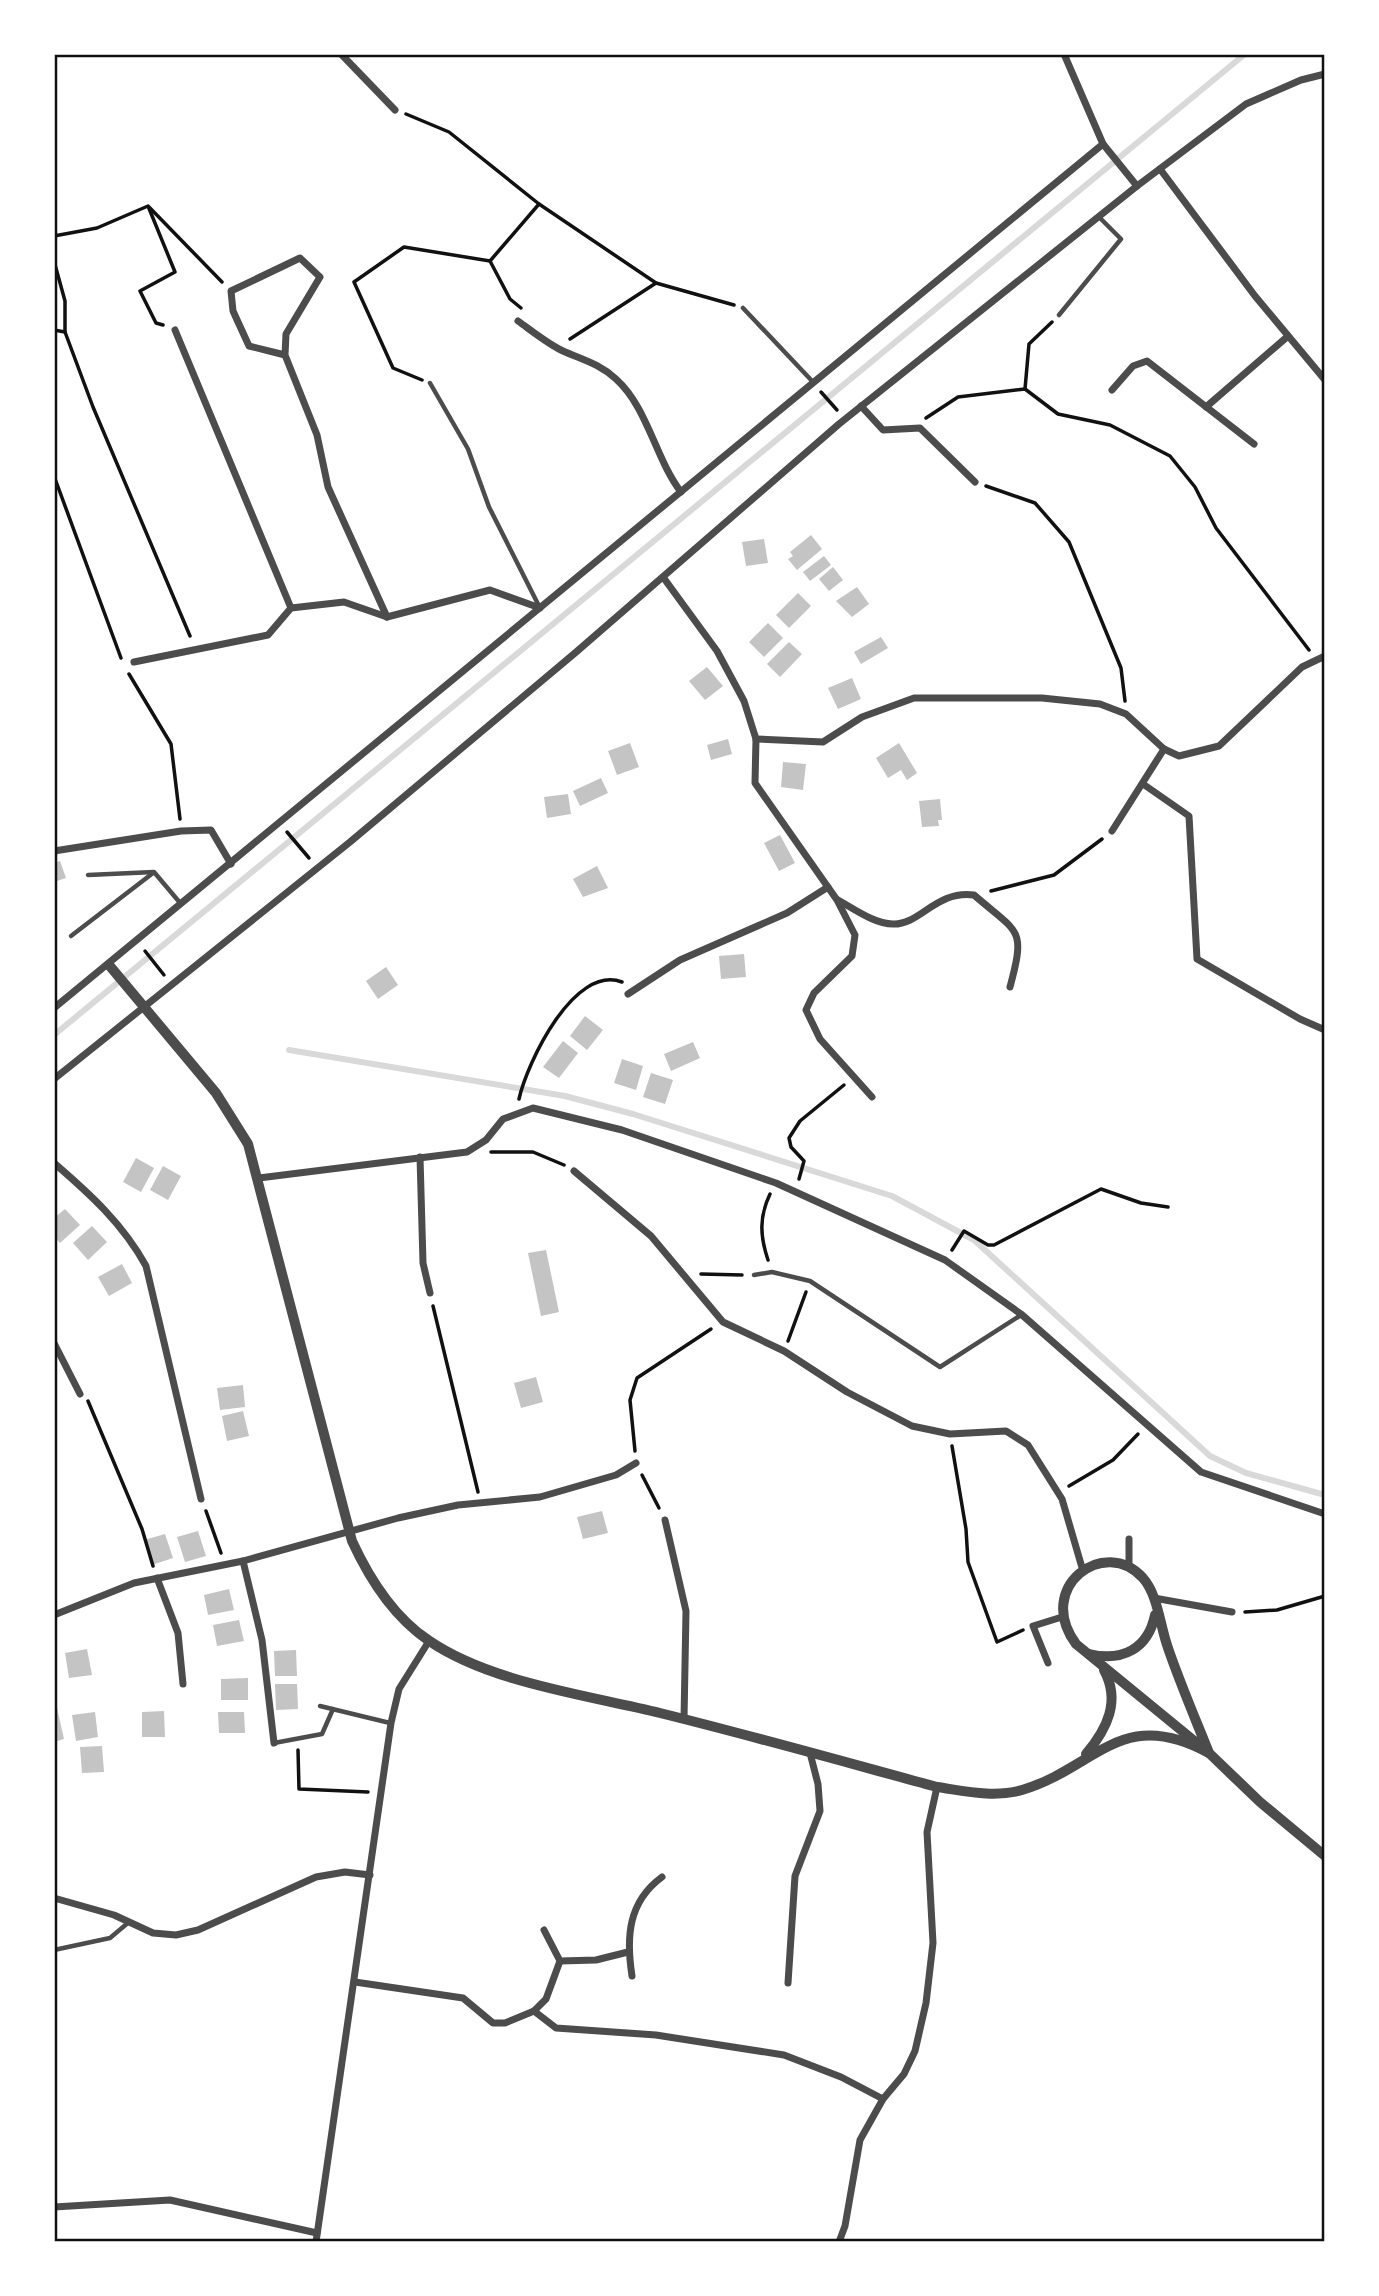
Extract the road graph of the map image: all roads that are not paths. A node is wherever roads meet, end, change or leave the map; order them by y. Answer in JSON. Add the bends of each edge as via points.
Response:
{"nodes":[{"id":1,"x":341,"y":54,"type":"edge"},
{"id":2,"x":1064,"y":54,"type":"edge"},
{"id":3,"x":1325,"y":74,"type":"edge"},
{"id":4,"x":395,"y":110,"type":"road end"},
{"id":5,"x":1103,"y":144,"type":"junction"},
{"id":6,"x":1160,"y":169,"type":"junction"},
{"id":7,"x":1137,"y":186,"type":"junction"},
{"id":8,"x":1099,"y":216,"type":"junction"},
{"id":9,"x":743,"y":308,"type":"road end"},
{"id":10,"x":1059,"y":315,"type":"road end"},
{"id":11,"x":518,"y":321,"type":"dead end"},
{"id":12,"x":175,"y":330,"type":"road end"},
{"id":13,"x":1287,"y":337,"type":"junction"},
{"id":14,"x":285,"y":355,"type":"junction"},
{"id":15,"x":1325,"y":380,"type":"edge"},
{"id":16,"x":430,"y":383,"type":"road end"},
{"id":17,"x":814,"y":385,"type":"junction"},
{"id":18,"x":1112,"y":390,"type":"dead end"},
{"id":19,"x":861,"y":406,"type":"junction"},
{"id":20,"x":1206,"y":407,"type":"junction"},
{"id":21,"x":1254,"y":443,"type":"dead end"},
{"id":22,"x":975,"y":482,"type":"road end"},
{"id":23,"x":681,"y":492,"type":"junction"},
{"id":24,"x":663,"y":577,"type":"junction"},
{"id":25,"x":290,"y":608,"type":"junction"},
{"id":26,"x":540,"y":608,"type":"junction"},
{"id":27,"x":387,"y":617,"type":"junction"},
{"id":28,"x":1325,"y":656,"type":"edge"},
{"id":29,"x":134,"y":662,"type":"dead end"},
{"id":30,"x":756,"y":739,"type":"junction"},
{"id":31,"x":1164,"y":749,"type":"junction"},
{"id":32,"x":1143,"y":784,"type":"junction"},
{"id":33,"x":1112,"y":831,"type":"road end"},
{"id":34,"x":54,"y":851,"type":"edge"},
{"id":35,"x":231,"y":864,"type":"junction"},
{"id":36,"x":154,"y":872,"type":"junction"},
{"id":37,"x":88,"y":874,"type":"dead end"},
{"id":38,"x":828,"y":887,"type":"junction"},
{"id":39,"x":837,"y":900,"type":"junction"},
{"id":40,"x":181,"y":904,"type":"junction"},
{"id":41,"x":71,"y":936,"type":"dead end"},
{"id":42,"x":109,"y":965,"type":"junction"},
{"id":43,"x":1010,"y":987,"type":"dead end"},
{"id":44,"x":628,"y":994,"type":"dead end"},
{"id":45,"x":145,"y":1007,"type":"junction"},
{"id":46,"x":54,"y":1008,"type":"edge"},
{"id":47,"x":1325,"y":1030,"type":"edge"},
{"id":48,"x":54,"y":1079,"type":"edge"},
{"id":49,"x":872,"y":1097,"type":"dead end"},
{"id":50,"x":420,"y":1157,"type":"junction"},
{"id":51,"x":54,"y":1163,"type":"edge"},
{"id":52,"x":574,"y":1171,"type":"road end"},
{"id":53,"x":259,"y":1178,"type":"junction"},
{"id":54,"x":754,"y":1275,"type":"road end"},
{"id":55,"x":430,"y":1293,"type":"road end"},
{"id":56,"x":1021,"y":1314,"type":"junction"},
{"id":57,"x":54,"y":1343,"type":"edge"},
{"id":58,"x":80,"y":1394,"type":"road end"},
{"id":59,"x":636,"y":1463,"type":"road end"},
{"id":60,"x":201,"y":1499,"type":"road end"},
{"id":61,"x":1325,"y":1514,"type":"edge"},
{"id":62,"x":665,"y":1520,"type":"road end"},
{"id":63,"x":349,"y":1532,"type":"junction"},
{"id":64,"x":1129,"y":1539,"type":"dead end"},
{"id":65,"x":243,"y":1561,"type":"junction"},
{"id":66,"x":1129,"y":1568,"type":"junction"},
{"id":67,"x":1083,"y":1571,"type":"junction"},
{"id":68,"x":157,"y":1578,"type":"junction"},
{"id":69,"x":1154,"y":1598,"type":"junction"},
{"id":70,"x":1156,"y":1612,"type":"junction"},
{"id":71,"x":1233,"y":1612,"type":"road end"},
{"id":72,"x":54,"y":1615,"type":"edge"},
{"id":73,"x":1062,"y":1617,"type":"junction"},
{"id":74,"x":429,"y":1641,"type":"junction"},
{"id":75,"x":1087,"y":1654,"type":"junction"},
{"id":76,"x":1048,"y":1663,"type":"dead end"},
{"id":77,"x":1101,"y":1665,"type":"junction"},
{"id":78,"x":183,"y":1684,"type":"dead end"},
{"id":79,"x":320,"y":1706,"type":"dead end"},
{"id":80,"x":332,"y":1709,"type":"junction"},
{"id":81,"x":684,"y":1719,"type":"junction"},
{"id":82,"x":391,"y":1723,"type":"junction"},
{"id":83,"x":274,"y":1743,"type":"joint"},
{"id":84,"x":810,"y":1753,"type":"junction"},
{"id":85,"x":1209,"y":1753,"type":"junction"},
{"id":86,"x":1082,"y":1758,"type":"junction"},
{"id":87,"x":937,"y":1787,"type":"junction"},
{"id":88,"x":1325,"y":1856,"type":"edge"},
{"id":89,"x":370,"y":1875,"type":"junction"},
{"id":90,"x":662,"y":1877,"type":"dead end"},
{"id":91,"x":54,"y":1898,"type":"edge"},
{"id":92,"x":129,"y":1922,"type":"junction"},
{"id":93,"x":544,"y":1930,"type":"dead end"},
{"id":94,"x":54,"y":1951,"type":"edge"},
{"id":95,"x":628,"y":1952,"type":"junction"},
{"id":96,"x":560,"y":1961,"type":"junction"},
{"id":97,"x":632,"y":1976,"type":"dead end"},
{"id":98,"x":355,"y":1982,"type":"junction"},
{"id":99,"x":788,"y":1983,"type":"dead end"},
{"id":100,"x":534,"y":2011,"type":"junction"},
{"id":101,"x":883,"y":2099,"type":"junction"},
{"id":102,"x":54,"y":2207,"type":"edge"},
{"id":103,"x":317,"y":2233,"type":"junction"},
{"id":104,"x":316,"y":2242,"type":"edge"},
{"id":105,"x":839,"y":2242,"type":"edge"}],
"edges":[{"from":1,"to":4,"type":"street"},
{"from":2,"to":5,"type":"street"},
{"from":3,"to":6,"type":"street","via":[[1245,104]]},
{"from":5,"to":7,"type":"street"},
{"from":5,"to":17,"type":"street"},
{"from":6,"to":7,"type":"street"},
{"from":6,"to":13,"type":"street"},
{"from":7,"to":8,"type":"street"},
{"from":8,"to":10,"type":"lane","via":[[1121,239]]},
{"from":8,"to":19,"type":"street"},
{"from":9,"to":17,"type":"lane"},
{"from":11,"to":23,"type":"street","via":[[618,380]]},
{"from":12,"to":25,"type":"street"},
{"from":13,"to":15,"type":"street"},
{"from":13,"to":20,"type":"street"},
{"from":14,"to":14,"type":"street","via":[[286,334],[320,277],[300,258],[231,291],[233,311],[249,346]]},
{"from":14,"to":27,"type":"street","via":[[317,435],[328,487]]},
{"from":16,"to":26,"type":"lane","via":[[468,449],[489,508]]},
{"from":17,"to":23,"type":"street"},
{"from":18,"to":20,"type":"street","via":[[1133,366],[1147,361]]},
{"from":19,"to":22,"type":"street","via":[[883,430],[920,428]]},
{"from":19,"to":24,"type":"street"},
{"from":20,"to":21,"type":"street"},
{"from":23,"to":26,"type":"street"},
{"from":24,"to":30,"type":"street","via":[[717,652],[744,701]]},
{"from":24,"to":45,"type":"street","via":[[350,842]]},
{"from":25,"to":27,"type":"street","via":[[344,602]]},
{"from":25,"to":29,"type":"street","via":[[268,635]]},
{"from":26,"to":27,"type":"street","via":[[490,590]]},
{"from":26,"to":35,"type":"street"},
{"from":28,"to":31,"type":"street","via":[[1302,667],[1219,746],[1179,756]]},
{"from":30,"to":31,"type":"street","via":[[823,742],[862,717],[915,698],[1042,698],[1100,705],[1126,714]]},
{"from":30,"to":38,"type":"street","via":[[755,783]]},
{"from":31,"to":32,"type":"street"},
{"from":32,"to":33,"type":"street"},
{"from":32,"to":47,"type":"street","via":[[1189,816],[1197,959]]},
{"from":34,"to":35,"type":"street","via":[[211,830]]},
{"from":35,"to":40,"type":"street"},
{"from":36,"to":37,"type":"lane"},
{"from":36,"to":40,"type":"lane"},
{"from":36,"to":41,"type":"lane"},
{"from":38,"to":39,"type":"street"},
{"from":38,"to":44,"type":"street","via":[[787,913],[680,960]]},
{"from":39,"to":43,"type":"street","via":[[897,925],[947,896],[974,895],[1015,930],[1020,951]]},
{"from":39,"to":49,"type":"street","via":[[855,935],[852,956],[814,993],[806,1010],[820,1039]]},
{"from":40,"to":42,"type":"street"},
{"from":42,"to":45,"type":"street"},
{"from":42,"to":46,"type":"street"},
{"from":45,"to":48,"type":"street"},
{"from":45,"to":53,"type":"street","via":[[233,1116]]},
{"from":50,"to":53,"type":"street"},
{"from":50,"to":55,"type":"street","via":[[423,1263]]},
{"from":50,"to":56,"type":"street","via":[[467,1152],[486,1140],[503,1119],[533,1108],[622,1130],[776,1182],[945,1260]]},
{"from":51,"to":60,"type":"street","via":[[108,1212],[146,1266]]},
{"from":52,"to":67,"type":"street","via":[[651,1236],[723,1322],[784,1351],[847,1392],[912,1426],[950,1434],[1006,1431],[1028,1445],[1058,1492]]},
{"from":53,"to":63,"type":"street"},
{"from":54,"to":56,"type":"lane","via":[[772,1272],[810,1280],[940,1367]]},
{"from":56,"to":61,"type":"street","via":[[1201,1472]]},
{"from":57,"to":58,"type":"street"},
{"from":59,"to":63,"type":"street","via":[[616,1475],[540,1497],[458,1505]]},
{"from":62,"to":81,"type":"street","via":[[686,1611]]},
{"from":63,"to":65,"type":"street"},
{"from":63,"to":74,"type":"street","via":[[378,1588]]},
{"from":64,"to":66,"type":"street"},
{"from":65,"to":68,"type":"street"},
{"from":65,"to":83,"type":"street","via":[[261,1640]]},
{"from":66,"to":67,"type":"street","via":[[1103,1563]]},
{"from":66,"to":69,"type":"street","via":[[1140,1574]]},
{"from":67,"to":73,"type":"street","via":[[1068,1587]]},
{"from":68,"to":72,"type":"street","via":[[104,1593]]},
{"from":68,"to":78,"type":"street","via":[[178,1633]]},
{"from":69,"to":70,"type":"street"},
{"from":69,"to":71,"type":"street"},
{"from":70,"to":75,"type":"street","via":[[1145,1641],[1133,1651],[1111,1657]]},
{"from":70,"to":85,"type":"street"},
{"from":73,"to":75,"type":"street","via":[[1067,1632]]},
{"from":73,"to":76,"type":"street","via":[[1033,1626]]},
{"from":74,"to":81,"type":"street","via":[[492,1670]]},
{"from":74,"to":82,"type":"street","via":[[399,1689]]},
{"from":75,"to":77,"type":"street"},
{"from":77,"to":85,"type":"street"},
{"from":77,"to":86,"type":"street","via":[[1111,1688],[1110,1717]]},
{"from":79,"to":80,"type":"lane"},
{"from":80,"to":82,"type":"lane"},
{"from":80,"to":83,"type":"lane","via":[[322,1734]]},
{"from":81,"to":84,"type":"street"},
{"from":82,"to":89,"type":"street"},
{"from":84,"to":87,"type":"street"},
{"from":84,"to":99,"type":"street","via":[[820,1811],[795,1876]]},
{"from":85,"to":86,"type":"street","via":[[1176,1738],[1149,1736],[1109,1744]]},
{"from":85,"to":88,"type":"street"},
{"from":86,"to":87,"type":"street","via":[[1044,1782],[1019,1791],[994,1795]]},
{"from":87,"to":101,"type":"street","via":[[927,1832],[933,1943],[926,2003],[915,2051],[904,2074]]},
{"from":89,"to":92,"type":"street","via":[[345,1872],[316,1877],[198,1930],[176,1935],[153,1933]]},
{"from":89,"to":98,"type":"street"},
{"from":90,"to":95,"type":"street","via":[[648,1887],[633,1912]]},
{"from":91,"to":92,"type":"street"},
{"from":92,"to":94,"type":"lane","via":[[110,1938]]},
{"from":93,"to":96,"type":"street"},
{"from":95,"to":96,"type":"street","via":[[596,1960]]},
{"from":95,"to":97,"type":"street"},
{"from":96,"to":100,"type":"street","via":[[546,1999]]},
{"from":98,"to":100,"type":"street","via":[[463,1998],[492,2023],[505,2023]]},
{"from":98,"to":103,"type":"street"},
{"from":100,"to":101,"type":"street","via":[[556,2028],[669,2037],[784,2055]]},
{"from":101,"to":105,"type":"street","via":[[860,2140]]},
{"from":102,"to":103,"type":"street","via":[[170,2200]]},
{"from":103,"to":104,"type":"street"}]}
